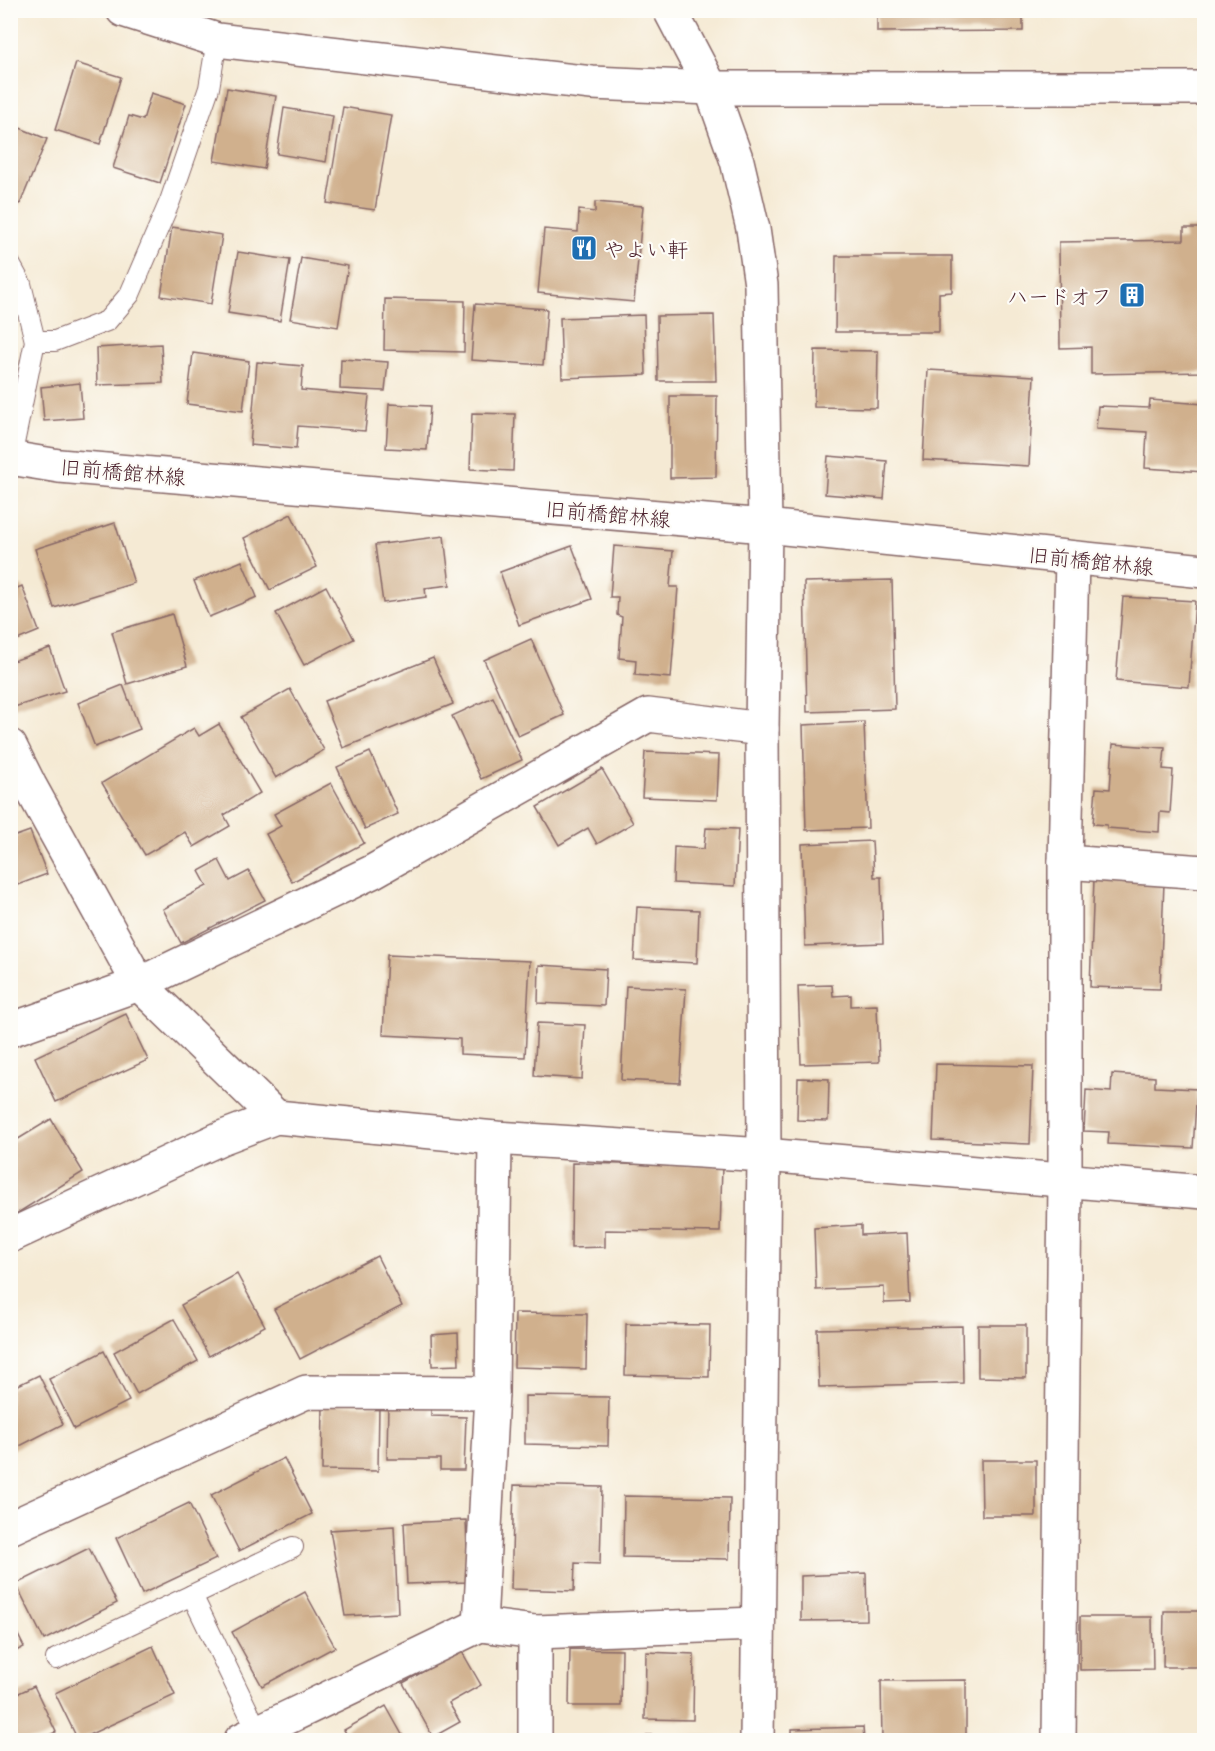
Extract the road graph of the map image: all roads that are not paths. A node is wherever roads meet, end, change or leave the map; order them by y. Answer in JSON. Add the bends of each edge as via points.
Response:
{"nodes":[{"id":1,"x":123,"y":10,"type":"edge"},
{"id":2,"x":670,"y":10,"type":"edge"},
{"id":3,"x":217,"y":40,"type":"junction"},
{"id":4,"x":711,"y":88,"type":"junction"},
{"id":5,"x":1204,"y":88,"type":"edge"},
{"id":6,"x":10,"y":264,"type":"edge"},
{"id":7,"x":35,"y":341,"type":"junction"},
{"id":8,"x":11,"y":458,"type":"edge"},
{"id":9,"x":765,"y":526,"type":"junction"},
{"id":10,"x":1072,"y":558,"type":"junction"},
{"id":11,"x":1204,"y":571,"type":"edge"},
{"id":12,"x":762,"y":729,"type":"junction"},
{"id":13,"x":10,"y":746,"type":"edge"},
{"id":14,"x":1065,"y":862,"type":"junction"},
{"id":15,"x":1204,"y":872,"type":"edge"},
{"id":16,"x":139,"y":984,"type":"junction"},
{"id":17,"x":10,"y":1030,"type":"edge"},
{"id":18,"x":276,"y":1117,"type":"junction"},
{"id":19,"x":495,"y":1138,"type":"junction"},
{"id":20,"x":764,"y":1155,"type":"junction"},
{"id":21,"x":1065,"y":1180,"type":"junction"},
{"id":22,"x":1204,"y":1192,"type":"edge"},
{"id":23,"x":10,"y":1236,"type":"edge"},
{"id":24,"x":492,"y":1393,"type":"junction"},
{"id":25,"x":10,"y":1528,"type":"edge"},
{"id":26,"x":293,"y":1547,"type":"dead end"},
{"id":27,"x":192,"y":1595,"type":"junction"},
{"id":28,"x":757,"y":1623,"type":"junction"},
{"id":29,"x":480,"y":1625,"type":"junction"},
{"id":30,"x":535,"y":1632,"type":"junction"},
{"id":31,"x":56,"y":1659,"type":"dead end"},
{"id":32,"x":250,"y":1736,"type":"edge"},
{"id":33,"x":535,"y":1740,"type":"edge"},
{"id":34,"x":756,"y":1740,"type":"edge"},
{"id":35,"x":1059,"y":1740,"type":"edge"}],
"edges":[{"from":1,"to":3,"type":"street"},
{"from":2,"to":4,"type":"street"},
{"from":3,"to":4,"type":"street","via":[[592,83]]},
{"from":3,"to":7,"type":"lane","via":[[209,88],[170,201],[130,294],[107,321],[55,341]]},
{"from":4,"to":5,"type":"street"},
{"from":4,"to":9,"type":"street","via":[[737,161],[761,285]]},
{"from":6,"to":7,"type":"lane","via":[[21,284]]},
{"from":7,"to":8,"type":"lane"},
{"from":8,"to":9,"type":"street","name":"旧前橋館林線","via":[[59,466]]},
{"from":9,"to":10,"type":"street","name":"旧前橋館林線"},
{"from":9,"to":12,"type":"street"},
{"from":10,"to":11,"type":"street","name":"旧前橋館林線"},
{"from":10,"to":14,"type":"street"},
{"from":12,"to":16,"type":"street","via":[[648,715],[372,872]]},
{"from":12,"to":20,"type":"street"},
{"from":13,"to":16,"type":"street"},
{"from":14,"to":15,"type":"street"},
{"from":14,"to":21,"type":"street"},
{"from":16,"to":17,"type":"street"},
{"from":16,"to":18,"type":"street"},
{"from":18,"to":19,"type":"street"},
{"from":18,"to":23,"type":"street","via":[[221,1138]]},
{"from":19,"to":20,"type":"street"},
{"from":19,"to":24,"type":"street"},
{"from":20,"to":21,"type":"street"},
{"from":20,"to":28,"type":"street"},
{"from":21,"to":22,"type":"street"},
{"from":21,"to":35,"type":"street"},
{"from":24,"to":25,"type":"street","via":[[306,1392]]},
{"from":24,"to":29,"type":"street"},
{"from":26,"to":27,"type":"lane"},
{"from":27,"to":31,"type":"lane"},
{"from":27,"to":32,"type":"lane"},
{"from":28,"to":30,"type":"street"},
{"from":28,"to":34,"type":"street"},
{"from":29,"to":30,"type":"street"},
{"from":29,"to":32,"type":"street"},
{"from":30,"to":33,"type":"street"}]}
